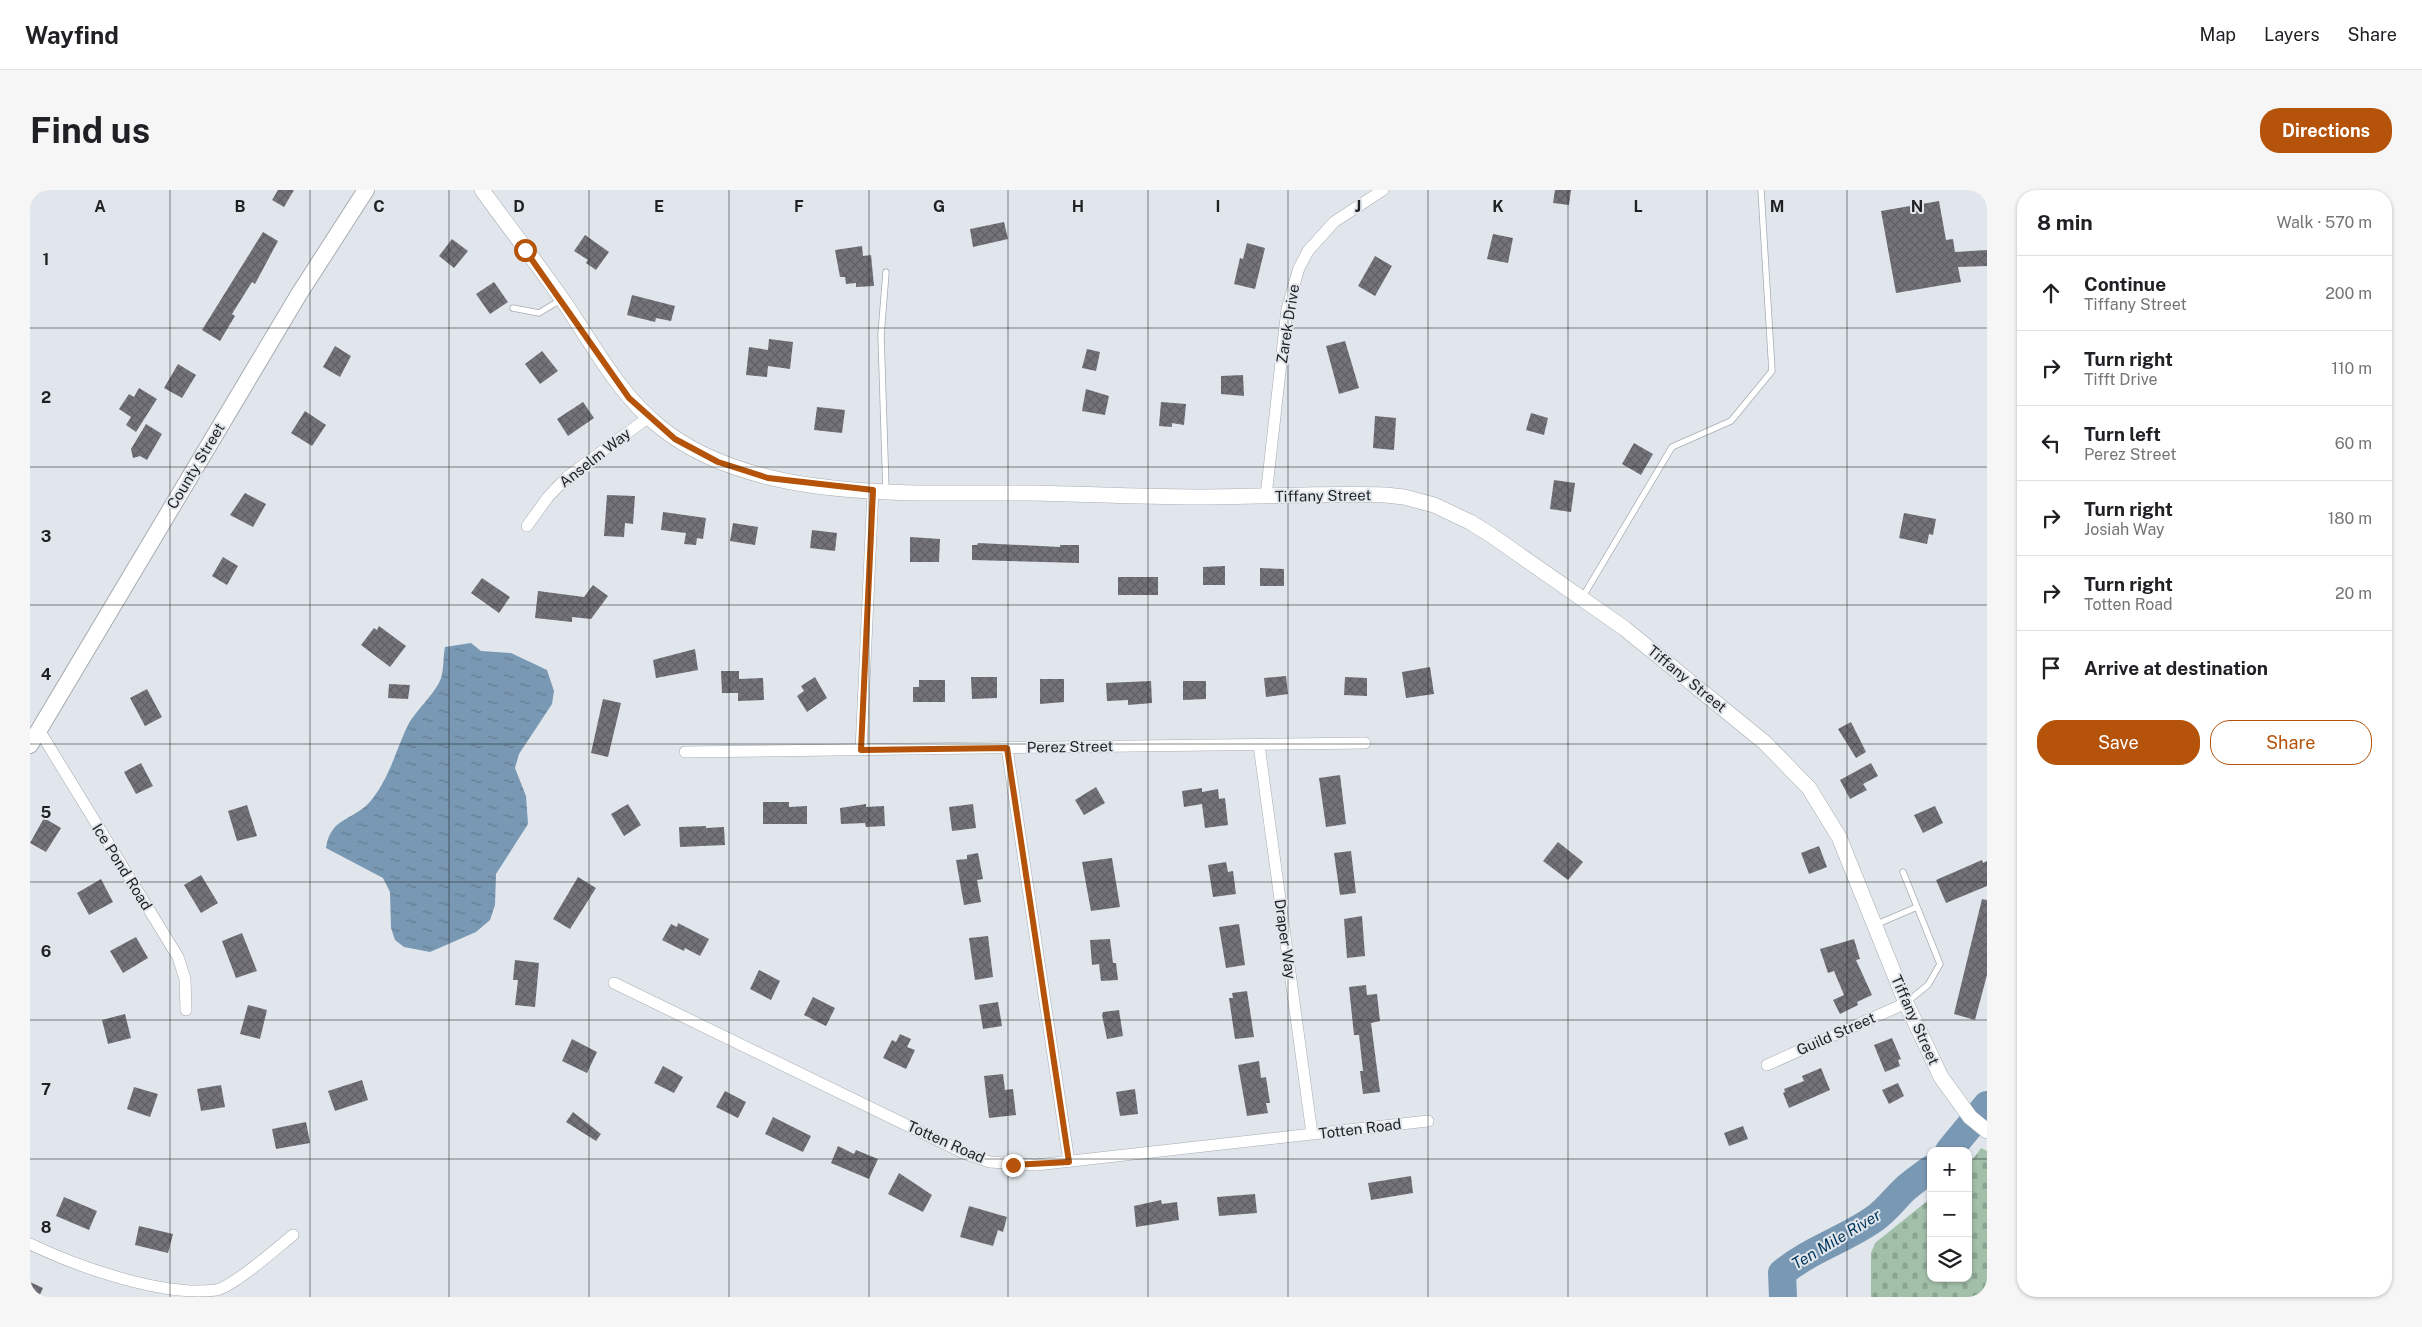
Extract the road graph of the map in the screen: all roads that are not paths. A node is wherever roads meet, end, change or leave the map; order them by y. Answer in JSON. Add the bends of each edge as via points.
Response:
{"nodes":[{"id":1,"x":366,"y":190,"type":"edge"},
{"id":2,"x":482,"y":190,"type":"edge"},
{"id":3,"x":1383,"y":190,"type":"edge"},
{"id":4,"x":1761,"y":190,"type":"edge"},
{"id":5,"x":886,"y":272,"type":"dead end"},
{"id":6,"x":562,"y":299,"type":"junction"},
{"id":7,"x":513,"y":308,"type":"dead end"},
{"id":8,"x":649,"y":417,"type":"junction"},
{"id":9,"x":879,"y":490,"type":"junction"},
{"id":10,"x":1266,"y":496,"type":"junction"},
{"id":11,"x":527,"y":526,"type":"dead end"},
{"id":12,"x":1582,"y":598,"type":"junction"},
{"id":13,"x":38,"y":730,"type":"junction"},
{"id":14,"x":1365,"y":743,"type":"dead end"},
{"id":15,"x":30,"y":745,"type":"edge"},
{"id":16,"x":1259,"y":745,"type":"junction"},
{"id":17,"x":1007,"y":748,"type":"junction"},
{"id":18,"x":861,"y":750,"type":"junction"},
{"id":19,"x":685,"y":752,"type":"dead end"},
{"id":20,"x":1903,"y":872,"type":"dead end"},
{"id":21,"x":1918,"y":907,"type":"junction"},
{"id":22,"x":1875,"y":925,"type":"junction"},
{"id":23,"x":614,"y":983,"type":"dead end"},
{"id":24,"x":1906,"y":1003,"type":"junction"},
{"id":25,"x":186,"y":1010,"type":"dead end"},
{"id":26,"x":1767,"y":1065,"type":"dead end"},
{"id":27,"x":1428,"y":1121,"type":"dead end"},
{"id":28,"x":1986,"y":1130,"type":"edge"},
{"id":29,"x":1312,"y":1134,"type":"junction"},
{"id":30,"x":1069,"y":1162,"type":"junction"},
{"id":31,"x":292,"y":1235,"type":"dead end"},
{"id":32,"x":30,"y":1244,"type":"edge"},
{"id":33,"x":219,"y":1294,"type":"edge"}],
"edges":[{"from":1,"to":13,"type":"main road","name":"County Street","via":[[294,302]]},
{"from":2,"to":6,"type":"street","name":"Tiffany Street"},
{"from":3,"to":10,"type":"street","name":"Zarek Drive","via":[[1334,222],[1308,251],[1299,268],[1287,309]]},
{"from":4,"to":12,"type":"lane","via":[[1772,371],[1731,421],[1672,447]]},
{"from":5,"to":9,"type":"lane"},
{"from":6,"to":7,"type":"lane","via":[[539,313]]},
{"from":6,"to":8,"type":"street","name":"Tiffany Street","via":[[629,398]]},
{"from":8,"to":9,"type":"street","name":"Tiffany Street","via":[[675,439],[740,470],[793,482]]},
{"from":8,"to":11,"type":"street","name":"Anselm Way","via":[[566,477]]},
{"from":9,"to":10,"type":"street","name":"Tiffany Street","via":[[941,494]]},
{"from":9,"to":18,"type":"street"},
{"from":10,"to":12,"type":"street","name":"Tiffany Street","via":[[1386,495],[1434,505],[1470,522]]},
{"from":12,"to":22,"type":"street","name":"Tiffany Street","via":[[1624,628],[1764,742],[1809,788],[1839,837]]},
{"from":13,"to":15,"type":"main road","name":"County Street"},
{"from":13,"to":25,"type":"street","name":"Ice Pond Road","via":[[178,957],[185,979]]},
{"from":14,"to":16,"type":"street","name":"Perez Street"},
{"from":16,"to":17,"type":"street","name":"Perez Street"},
{"from":16,"to":29,"type":"street","name":"Draper Way"},
{"from":17,"to":18,"type":"street","name":"Perez Street"},
{"from":17,"to":30,"type":"street"},
{"from":18,"to":19,"type":"street","name":"Perez Street"},
{"from":20,"to":21,"type":"lane"},
{"from":21,"to":22,"type":"lane"},
{"from":21,"to":24,"type":"lane","via":[[1940,964],[1928,985]]},
{"from":22,"to":24,"type":"street","name":"Tiffany Street"},
{"from":23,"to":30,"type":"street","name":"Totten Road","via":[[966,1154],[1013,1165]]},
{"from":24,"to":26,"type":"street","name":"Guild Street"},
{"from":24,"to":28,"type":"street","name":"Tiffany Street","via":[[1941,1078],[1960,1106]]},
{"from":27,"to":29,"type":"street","name":"Totten Road"},
{"from":29,"to":30,"type":"street","name":"Totten Road"},
{"from":31,"to":33,"type":"street"},
{"from":32,"to":33,"type":"street","via":[[59,1258],[118,1278],[175,1292]]}]}
